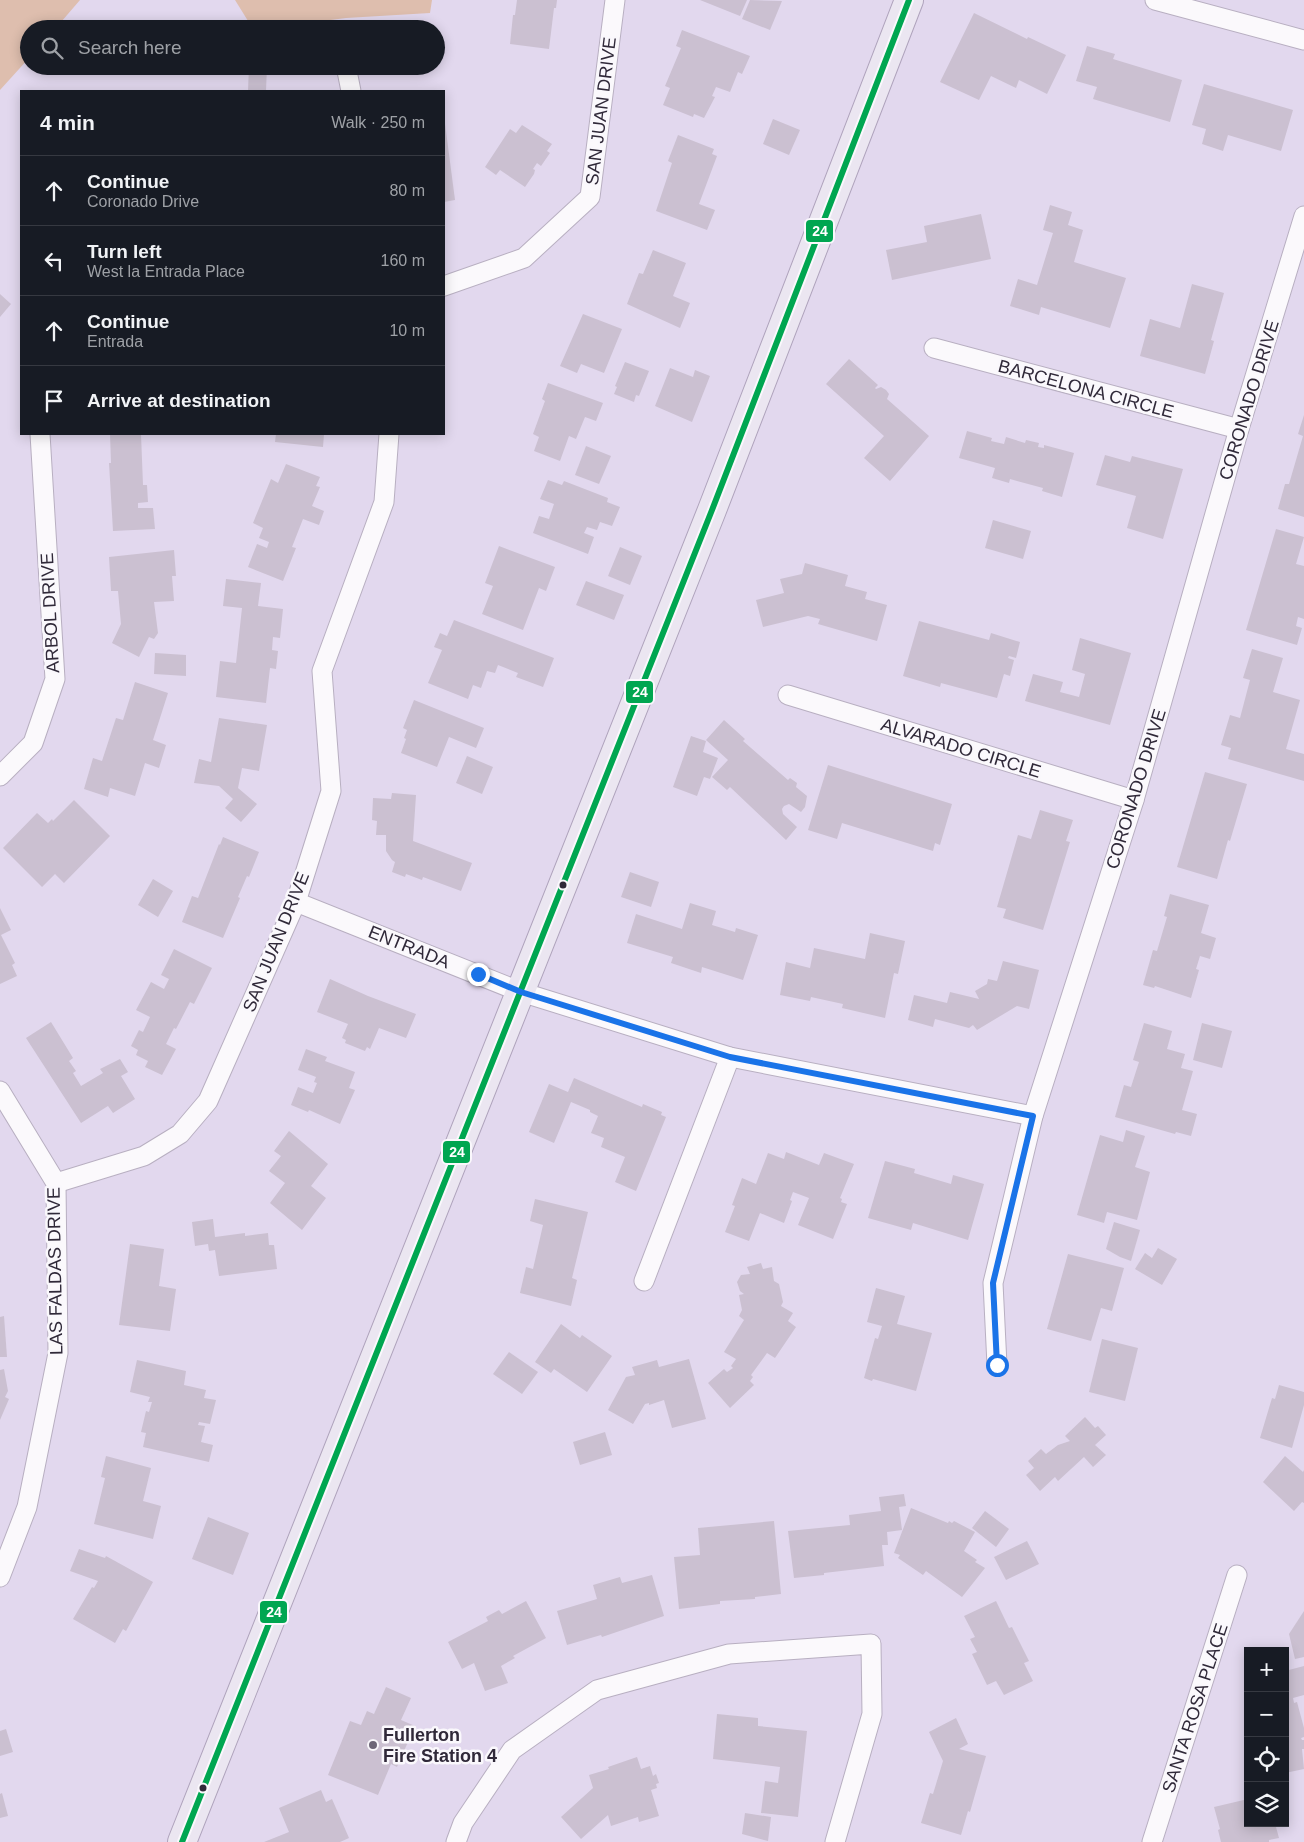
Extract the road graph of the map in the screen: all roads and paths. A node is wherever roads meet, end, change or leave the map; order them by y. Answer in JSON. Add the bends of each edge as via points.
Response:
{"nodes":[{"id":1,"x":615,"y":0,"type":"edge"},
{"id":2,"x":909,"y":0,"type":"edge"},
{"id":3,"x":1155,"y":0,"type":"edge"},
{"id":4,"x":1304,"y":40,"type":"edge"},
{"id":5,"x":348,"y":75,"type":"edge"},
{"id":6,"x":352,"y":90,"type":"edge"},
{"id":7,"x":1304,"y":216,"type":"edge"},
{"id":8,"x":445,"y":286,"type":"edge"},
{"id":9,"x":934,"y":348,"type":"dead end"},
{"id":10,"x":1239,"y":429,"type":"junction"},
{"id":11,"x":40,"y":435,"type":"edge"},
{"id":12,"x":388,"y":435,"type":"edge"},
{"id":13,"x":788,"y":696,"type":"dead end"},
{"id":14,"x":0,"y":776,"type":"edge"},
{"id":15,"x":1134,"y":800,"type":"junction"},
{"id":16,"x":296,"y":902,"type":"junction"},
{"id":17,"x":521,"y":992,"type":"junction"},
{"id":18,"x":730,"y":1057,"type":"junction"},
{"id":19,"x":0,"y":1091,"type":"edge"},
{"id":20,"x":1033,"y":1116,"type":"junction"},
{"id":21,"x":56,"y":1183,"type":"junction"},
{"id":22,"x":644,"y":1281,"type":"dead end"},
{"id":23,"x":997,"y":1365,"type":"dead end"},
{"id":24,"x":1237,"y":1575,"type":"dead end"},
{"id":25,"x":0,"y":1577,"type":"edge"},
{"id":26,"x":182,"y":1842,"type":"edge"},
{"id":27,"x":456,"y":1842,"type":"edge"},
{"id":28,"x":835,"y":1842,"type":"edge"},
{"id":29,"x":1152,"y":1842,"type":"edge"}],
"edges":[{"from":1,"to":8,"type":"street","name":"SAN JUAN DRIVE","via":[[590,197],[524,258]]},
{"from":2,"to":17,"type":"main road"},
{"from":3,"to":4,"type":"street"},
{"from":5,"to":6,"type":"street"},
{"from":7,"to":10,"type":"street","name":"CORONADO DRIVE"},
{"from":9,"to":10,"type":"street","name":"BARCELONA CIRCLE"},
{"from":10,"to":15,"type":"street","name":"CORONADO DRIVE"},
{"from":11,"to":14,"type":"street","name":"ARBOL DRIVE","via":[[55,679],[33,743]]},
{"from":12,"to":16,"type":"street","name":"SAN JUAN DRIVE","via":[[384,502],[322,671],[331,791]]},
{"from":13,"to":15,"type":"street","name":"ALVARADO CIRCLE"},
{"from":15,"to":20,"type":"street","name":"CORONADO DRIVE"},
{"from":16,"to":17,"type":"street","name":"ENTRADA"},
{"from":16,"to":21,"type":"street","name":"SAN JUAN DRIVE","via":[[208,1101],[180,1134],[144,1156]]},
{"from":17,"to":18,"type":"street","name":"ENTRADA"},
{"from":17,"to":26,"type":"main road"},
{"from":18,"to":20,"type":"street","name":"ENTRADA"},
{"from":18,"to":22,"type":"street"},
{"from":19,"to":21,"type":"street","name":"LAS FALDAS DRIVE"},
{"from":20,"to":23,"type":"street","name":"CORONADO DRIVE","via":[[993,1283]]},
{"from":21,"to":25,"type":"street","name":"LAS FALDAS DRIVE","via":[[58,1353],[27,1507]]},
{"from":24,"to":29,"type":"street","name":"SANTA ROSA PLACE"},
{"from":27,"to":28,"type":"street","via":[[462,1823],[512,1750],[597,1690],[729,1654],[871,1644],[872,1714]]}]}
